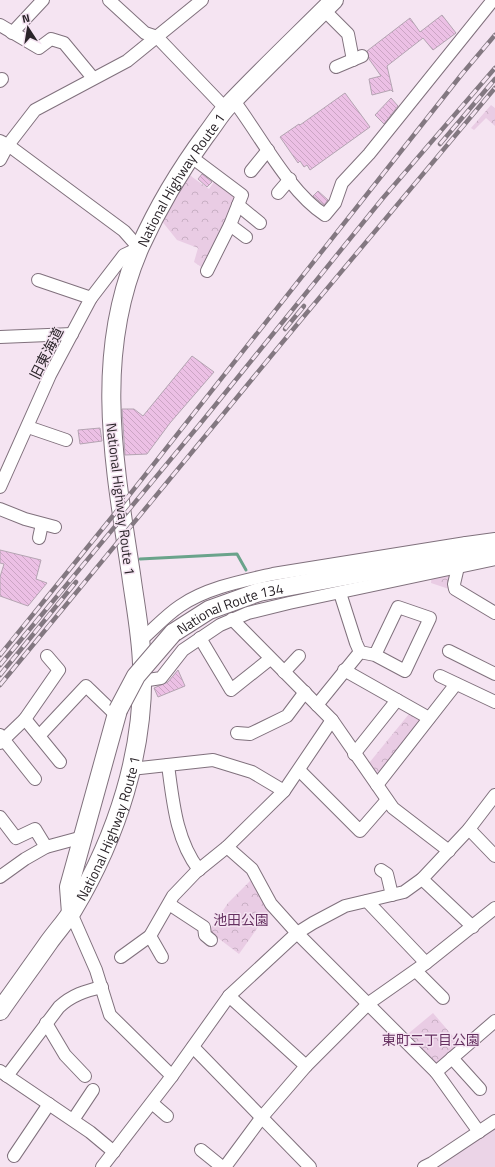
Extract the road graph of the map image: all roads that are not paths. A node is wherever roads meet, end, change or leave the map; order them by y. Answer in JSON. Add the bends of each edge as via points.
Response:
{"nodes":[{"id":1,"x":43,"y":0,"type":"edge"},
{"id":2,"x":109,"y":0,"type":"edge"},
{"id":3,"x":202,"y":0,"type":"edge"},
{"id":4,"x":493,"y":0,"type":"edge"},
{"id":5,"x":329,"y":8,"type":"edge"},
{"id":6,"x":4,"y":30,"type":"edge"},
{"id":7,"x":157,"y":37,"type":"junction"},
{"id":8,"x":336,"y":67,"type":"dead end"},
{"id":9,"x":93,"y":78,"type":"junction"},
{"id":10,"x":230,"y":105,"type":"junction"},
{"id":11,"x":4,"y":143,"type":"edge"},
{"id":12,"x":268,"y":150,"type":"junction"},
{"id":13,"x":190,"y":156,"type":"junction"},
{"id":14,"x":0,"y":160,"type":"edge"},
{"id":15,"x":251,"y":171,"type":"dead end"},
{"id":16,"x":290,"y":179,"type":"junction"},
{"id":17,"x":278,"y":193,"type":"dead end"},
{"id":18,"x":238,"y":206,"type":"junction"},
{"id":19,"x":260,"y":223,"type":"dead end"},
{"id":20,"x":230,"y":225,"type":"junction"},
{"id":21,"x":246,"y":237,"type":"dead end"},
{"id":22,"x":140,"y":248,"type":"junction"},
{"id":23,"x":207,"y":271,"type":"dead end"},
{"id":24,"x":38,"y":280,"type":"dead end"},
{"id":25,"x":91,"y":298,"type":"junction"},
{"id":26,"x":72,"y":334,"type":"junction"},
{"id":27,"x":0,"y":337,"type":"edge"},
{"id":28,"x":28,"y":427,"type":"junction"},
{"id":29,"x":66,"y":440,"type":"dead end"},
{"id":30,"x":0,"y":487,"type":"edge"},
{"id":31,"x":0,"y":509,"type":"edge"},
{"id":32,"x":42,"y":524,"type":"junction"},
{"id":33,"x":55,"y":527,"type":"dead end"},
{"id":34,"x":39,"y":538,"type":"dead end"},
{"id":35,"x":495,"y":539,"type":"edge"},
{"id":36,"x":495,"y":548,"type":"edge"},
{"id":37,"x":464,"y":554,"type":"junction"},
{"id":38,"x":495,"y":559,"type":"edge"},
{"id":39,"x":340,"y":593,"type":"junction"},
{"id":40,"x":495,"y":613,"type":"edge"},
{"id":41,"x":232,"y":619,"type":"junction"},
{"id":42,"x":200,"y":638,"type":"junction"},
{"id":43,"x":141,"y":640,"type":"junction"},
{"id":44,"x":360,"y":652,"type":"junction"},
{"id":45,"x":457,"y":652,"type":"dead end"},
{"id":46,"x":374,"y":655,"type":"junction"},
{"id":47,"x":47,"y":656,"type":"dead end"},
{"id":48,"x":298,"y":656,"type":"dead end"},
{"id":49,"x":270,"y":659,"type":"junction"},
{"id":50,"x":489,"y":667,"type":"edge"},
{"id":51,"x":344,"y":670,"type":"junction"},
{"id":52,"x":284,"y":672,"type":"junction"},
{"id":53,"x":440,"y":676,"type":"dead end"},
{"id":54,"x":142,"y":681,"type":"junction"},
{"id":55,"x":456,"y":684,"type":"junction"},
{"id":56,"x":305,"y":692,"type":"junction"},
{"id":57,"x":396,"y":700,"type":"junction"},
{"id":58,"x":495,"y":702,"type":"edge"},
{"id":59,"x":317,"y":704,"type":"junction"},
{"id":60,"x":117,"y":713,"type":"junction"},
{"id":61,"x":429,"y":718,"type":"junction"},
{"id":62,"x":25,"y":719,"type":"junction"},
{"id":63,"x":332,"y":720,"type":"junction"},
{"id":64,"x":237,"y":733,"type":"dead end"},
{"id":65,"x":39,"y":736,"type":"junction"},
{"id":66,"x":2,"y":739,"type":"edge"},
{"id":67,"x":354,"y":754,"type":"junction"},
{"id":68,"x":60,"y":762,"type":"dead end"},
{"id":69,"x":168,"y":765,"type":"junction"},
{"id":70,"x":131,"y":769,"type":"junction"},
{"id":71,"x":299,"y":770,"type":"junction"},
{"id":72,"x":35,"y":779,"type":"dead end"},
{"id":73,"x":377,"y":784,"type":"junction"},
{"id":74,"x":284,"y":791,"type":"junction"},
{"id":75,"x":495,"y":795,"type":"edge"},
{"id":76,"x":387,"y":800,"type":"junction"},
{"id":77,"x":0,"y":817,"type":"edge"},
{"id":78,"x":469,"y":829,"type":"junction"},
{"id":79,"x":4,"y":832,"type":"edge"},
{"id":80,"x":83,"y":837,"type":"junction"},
{"id":81,"x":46,"y":847,"type":"junction"},
{"id":82,"x":227,"y":848,"type":"junction"},
{"id":83,"x":449,"y":852,"type":"junction"},
{"id":84,"x":495,"y":856,"type":"edge"},
{"id":85,"x":199,"y":870,"type":"junction"},
{"id":86,"x":381,"y":870,"type":"dead end"},
{"id":87,"x":0,"y":877,"type":"edge"},
{"id":88,"x":422,"y":879,"type":"junction"},
{"id":89,"x":392,"y":895,"type":"junction"},
{"id":90,"x":367,"y":901,"type":"junction"},
{"id":91,"x":169,"y":904,"type":"junction"},
{"id":92,"x":495,"y":908,"type":"edge"},
{"id":93,"x":71,"y":913,"type":"junction"},
{"id":94,"x":473,"y":927,"type":"junction"},
{"id":95,"x":297,"y":933,"type":"junction"},
{"id":96,"x":150,"y":936,"type":"junction"},
{"id":97,"x":211,"y":940,"type":"dead end"},
{"id":98,"x":121,"y":957,"type":"dead end"},
{"id":99,"x":162,"y":957,"type":"dead end"},
{"id":100,"x":426,"y":963,"type":"junction"},
{"id":101,"x":416,"y":970,"type":"junction"},
{"id":102,"x":102,"y":987,"type":"junction"},
{"id":103,"x":229,"y":996,"type":"junction"},
{"id":104,"x":443,"y":998,"type":"dead end"},
{"id":105,"x":369,"y":1003,"type":"junction"},
{"id":106,"x":0,"y":1011,"type":"edge"},
{"id":107,"x":495,"y":1021,"type":"edge"},
{"id":108,"x":46,"y":1023,"type":"junction"},
{"id":109,"x":192,"y":1047,"type":"junction"},
{"id":110,"x":452,"y":1058,"type":"junction"},
{"id":111,"x":306,"y":1066,"type":"junction"},
{"id":112,"x":436,"y":1072,"type":"junction"},
{"id":113,"x":3,"y":1074,"type":"edge"},
{"id":114,"x":85,"y":1076,"type":"dead end"},
{"id":115,"x":172,"y":1076,"type":"junction"},
{"id":116,"x":480,"y":1089,"type":"dead end"},
{"id":117,"x":93,"y":1090,"type":"dead end"},
{"id":118,"x":152,"y":1103,"type":"junction"},
{"id":119,"x":49,"y":1104,"type":"junction"},
{"id":120,"x":168,"y":1116,"type":"dead end"},
{"id":121,"x":262,"y":1117,"type":"junction"},
{"id":122,"x":73,"y":1120,"type":"junction"},
{"id":123,"x":495,"y":1121,"type":"edge"},
{"id":124,"x":479,"y":1132,"type":"junction"},
{"id":125,"x":201,"y":1150,"type":"dead end"},
{"id":126,"x":114,"y":1152,"type":"junction"},
{"id":127,"x":14,"y":1156,"type":"dead end"},
{"id":128,"x":102,"y":1167,"type":"edge"},
{"id":129,"x":224,"y":1167,"type":"edge"},
{"id":130,"x":310,"y":1167,"type":"edge"},
{"id":131,"x":424,"y":1167,"type":"edge"}],
"edges":[{"from":1,"to":6,"type":"street"},
{"from":2,"to":7,"type":"street","via":[[145,33]]},
{"from":3,"to":7,"type":"street"},
{"from":4,"to":16,"type":"street","via":[[369,154],[342,183],[335,203],[325,215],[311,206]]},
{"from":5,"to":8,"type":"street","via":[[348,34],[358,58]]},
{"from":5,"to":10,"type":"highway","name":"National Highway Route 1"},
{"from":6,"to":9,"type":"street","via":[[39,48],[51,39],[64,43]]},
{"from":7,"to":9,"type":"street","via":[[127,60]]},
{"from":7,"to":10,"type":"street"},
{"from":9,"to":11,"type":"street","via":[[35,110]]},
{"from":10,"to":12,"type":"street"},
{"from":10,"to":13,"type":"highway","name":"National Highway Route 1"},
{"from":11,"to":14,"type":"street"},
{"from":11,"to":22,"type":"street","via":[[124,231]]},
{"from":12,"to":15,"type":"street"},
{"from":12,"to":16,"type":"street"},
{"from":13,"to":18,"type":"street","via":[[242,195]]},
{"from":13,"to":22,"type":"highway","name":"National Highway Route 1","via":[[171,185]]},
{"from":16,"to":17,"type":"street"},
{"from":18,"to":19,"type":"street"},
{"from":18,"to":20,"type":"street"},
{"from":20,"to":21,"type":"street"},
{"from":20,"to":23,"type":"street"},
{"from":22,"to":25,"type":"street","name":"旧東海道","via":[[124,255]]},
{"from":22,"to":43,"type":"highway","name":"National Highway Route 1","via":[[125,292],[115,337],[110,410],[116,475]]},
{"from":24,"to":25,"type":"street"},
{"from":25,"to":26,"type":"street","name":"旧東海道"},
{"from":26,"to":27,"type":"street"},
{"from":26,"to":28,"type":"street","name":"旧東海道","via":[[50,375]]},
{"from":28,"to":29,"type":"street"},
{"from":28,"to":30,"type":"street","name":"旧東海道"},
{"from":31,"to":32,"type":"street"},
{"from":32,"to":33,"type":"street"},
{"from":32,"to":34,"type":"street"},
{"from":35,"to":37,"type":"street"},
{"from":36,"to":37,"type":"highway","name":"National Route 134"},
{"from":37,"to":38,"type":"street"},
{"from":37,"to":39,"type":"street"},
{"from":37,"to":40,"type":"street","via":[[454,584],[455,589]]},
{"from":37,"to":43,"type":"street","via":[[280,573],[246,580],[181,605]]},
{"from":37,"to":60,"type":"highway","name":"National Route 134","bridge":true,"via":[[259,592],[209,610],[173,633],[136,676]]},
{"from":39,"to":41,"type":"street","via":[[289,603]]},
{"from":39,"to":44,"type":"street"},
{"from":41,"to":42,"type":"street"},
{"from":41,"to":49,"type":"street"},
{"from":42,"to":49,"type":"street","via":[[232,690]]},
{"from":42,"to":54,"type":"street","via":[[183,650],[161,678]]},
{"from":43,"to":54,"type":"highway","name":"National Highway Route 1"},
{"from":44,"to":46,"type":"street"},
{"from":44,"to":51,"type":"street"},
{"from":45,"to":50,"type":"street"},
{"from":46,"to":46,"type":"street","via":[[405,670],[430,618],[398,607]]},
{"from":47,"to":62,"type":"street","via":[[58,670]]},
{"from":48,"to":52,"type":"street"},
{"from":49,"to":52,"type":"street"},
{"from":51,"to":57,"type":"street"},
{"from":51,"to":59,"type":"street"},
{"from":52,"to":56,"type":"street"},
{"from":53,"to":55,"type":"street"},
{"from":54,"to":70,"type":"highway","name":"National Highway Route 1","via":[[139,727]]},
{"from":55,"to":58,"type":"street"},
{"from":55,"to":61,"type":"street"},
{"from":56,"to":59,"type":"street"},
{"from":56,"to":64,"type":"street","via":[[287,716],[270,729],[250,734]]},
{"from":57,"to":61,"type":"street"},
{"from":57,"to":67,"type":"street"},
{"from":59,"to":63,"type":"street"},
{"from":60,"to":65,"type":"street","via":[[86,686]]},
{"from":60,"to":80,"type":"highway","name":"National Route 134"},
{"from":61,"to":73,"type":"street"},
{"from":62,"to":65,"type":"street"},
{"from":62,"to":66,"type":"street"},
{"from":63,"to":67,"type":"street"},
{"from":63,"to":71,"type":"street"},
{"from":65,"to":68,"type":"street"},
{"from":66,"to":72,"type":"street"},
{"from":67,"to":73,"type":"street"},
{"from":69,"to":70,"type":"street"},
{"from":69,"to":74,"type":"street","via":[[213,760],[252,772]]},
{"from":69,"to":85,"type":"street","via":[[183,844]]},
{"from":70,"to":93,"type":"highway","name":"National Highway Route 1","via":[[116,823],[100,862]]},
{"from":71,"to":74,"type":"street"},
{"from":71,"to":76,"type":"street","via":[[360,831]]},
{"from":73,"to":76,"type":"street"},
{"from":74,"to":82,"type":"street"},
{"from":75,"to":78,"type":"street"},
{"from":76,"to":83,"type":"street","via":[[393,808]]},
{"from":77,"to":79,"type":"street"},
{"from":78,"to":83,"type":"street"},
{"from":78,"to":84,"type":"street"},
{"from":79,"to":81,"type":"street","via":[[16,838],[35,829]]},
{"from":80,"to":81,"type":"street"},
{"from":80,"to":93,"type":"highway","name":"National Route 134","via":[[69,887]]},
{"from":81,"to":87,"type":"street"},
{"from":82,"to":85,"type":"street"},
{"from":82,"to":95,"type":"street","via":[[252,869],[271,904]]},
{"from":83,"to":88,"type":"street"},
{"from":85,"to":91,"type":"street","via":[[173,896]]},
{"from":86,"to":89,"type":"street","via":[[387,874]]},
{"from":88,"to":89,"type":"street","via":[[404,892]]},
{"from":88,"to":94,"type":"street"},
{"from":89,"to":90,"type":"street"},
{"from":90,"to":95,"type":"street","via":[[345,906]]},
{"from":90,"to":100,"type":"street"},
{"from":91,"to":96,"type":"street"},
{"from":91,"to":97,"type":"street","via":[[204,927],[204,935]]},
{"from":92,"to":94,"type":"street"},
{"from":93,"to":102,"type":"street"},
{"from":93,"to":106,"type":"highway","name":"National Highway Route 1"},
{"from":94,"to":100,"type":"street"},
{"from":95,"to":103,"type":"street"},
{"from":95,"to":105,"type":"street"},
{"from":96,"to":98,"type":"street"},
{"from":96,"to":99,"type":"street"},
{"from":100,"to":101,"type":"street"},
{"from":101,"to":104,"type":"street"},
{"from":101,"to":105,"type":"street"},
{"from":102,"to":108,"type":"street","via":[[67,999]]},
{"from":102,"to":115,"type":"street","via":[[110,1015]]},
{"from":103,"to":109,"type":"street"},
{"from":103,"to":111,"type":"street"},
{"from":105,"to":111,"type":"street"},
{"from":105,"to":112,"type":"street"},
{"from":107,"to":110,"type":"street"},
{"from":108,"to":113,"type":"street"},
{"from":108,"to":114,"type":"street","via":[[65,1055]]},
{"from":109,"to":115,"type":"street"},
{"from":109,"to":121,"type":"street"},
{"from":110,"to":112,"type":"street"},
{"from":110,"to":116,"type":"street"},
{"from":111,"to":121,"type":"street"},
{"from":112,"to":124,"type":"street"},
{"from":113,"to":119,"type":"street"},
{"from":115,"to":118,"type":"street"},
{"from":117,"to":122,"type":"street"},
{"from":118,"to":120,"type":"street"},
{"from":118,"to":126,"type":"street"},
{"from":119,"to":122,"type":"street"},
{"from":119,"to":127,"type":"street"},
{"from":121,"to":129,"type":"street"},
{"from":121,"to":130,"type":"street"},
{"from":122,"to":126,"type":"street"},
{"from":123,"to":124,"type":"street"},
{"from":124,"to":131,"type":"street"},
{"from":125,"to":129,"type":"street"},
{"from":126,"to":128,"type":"street"}]}
